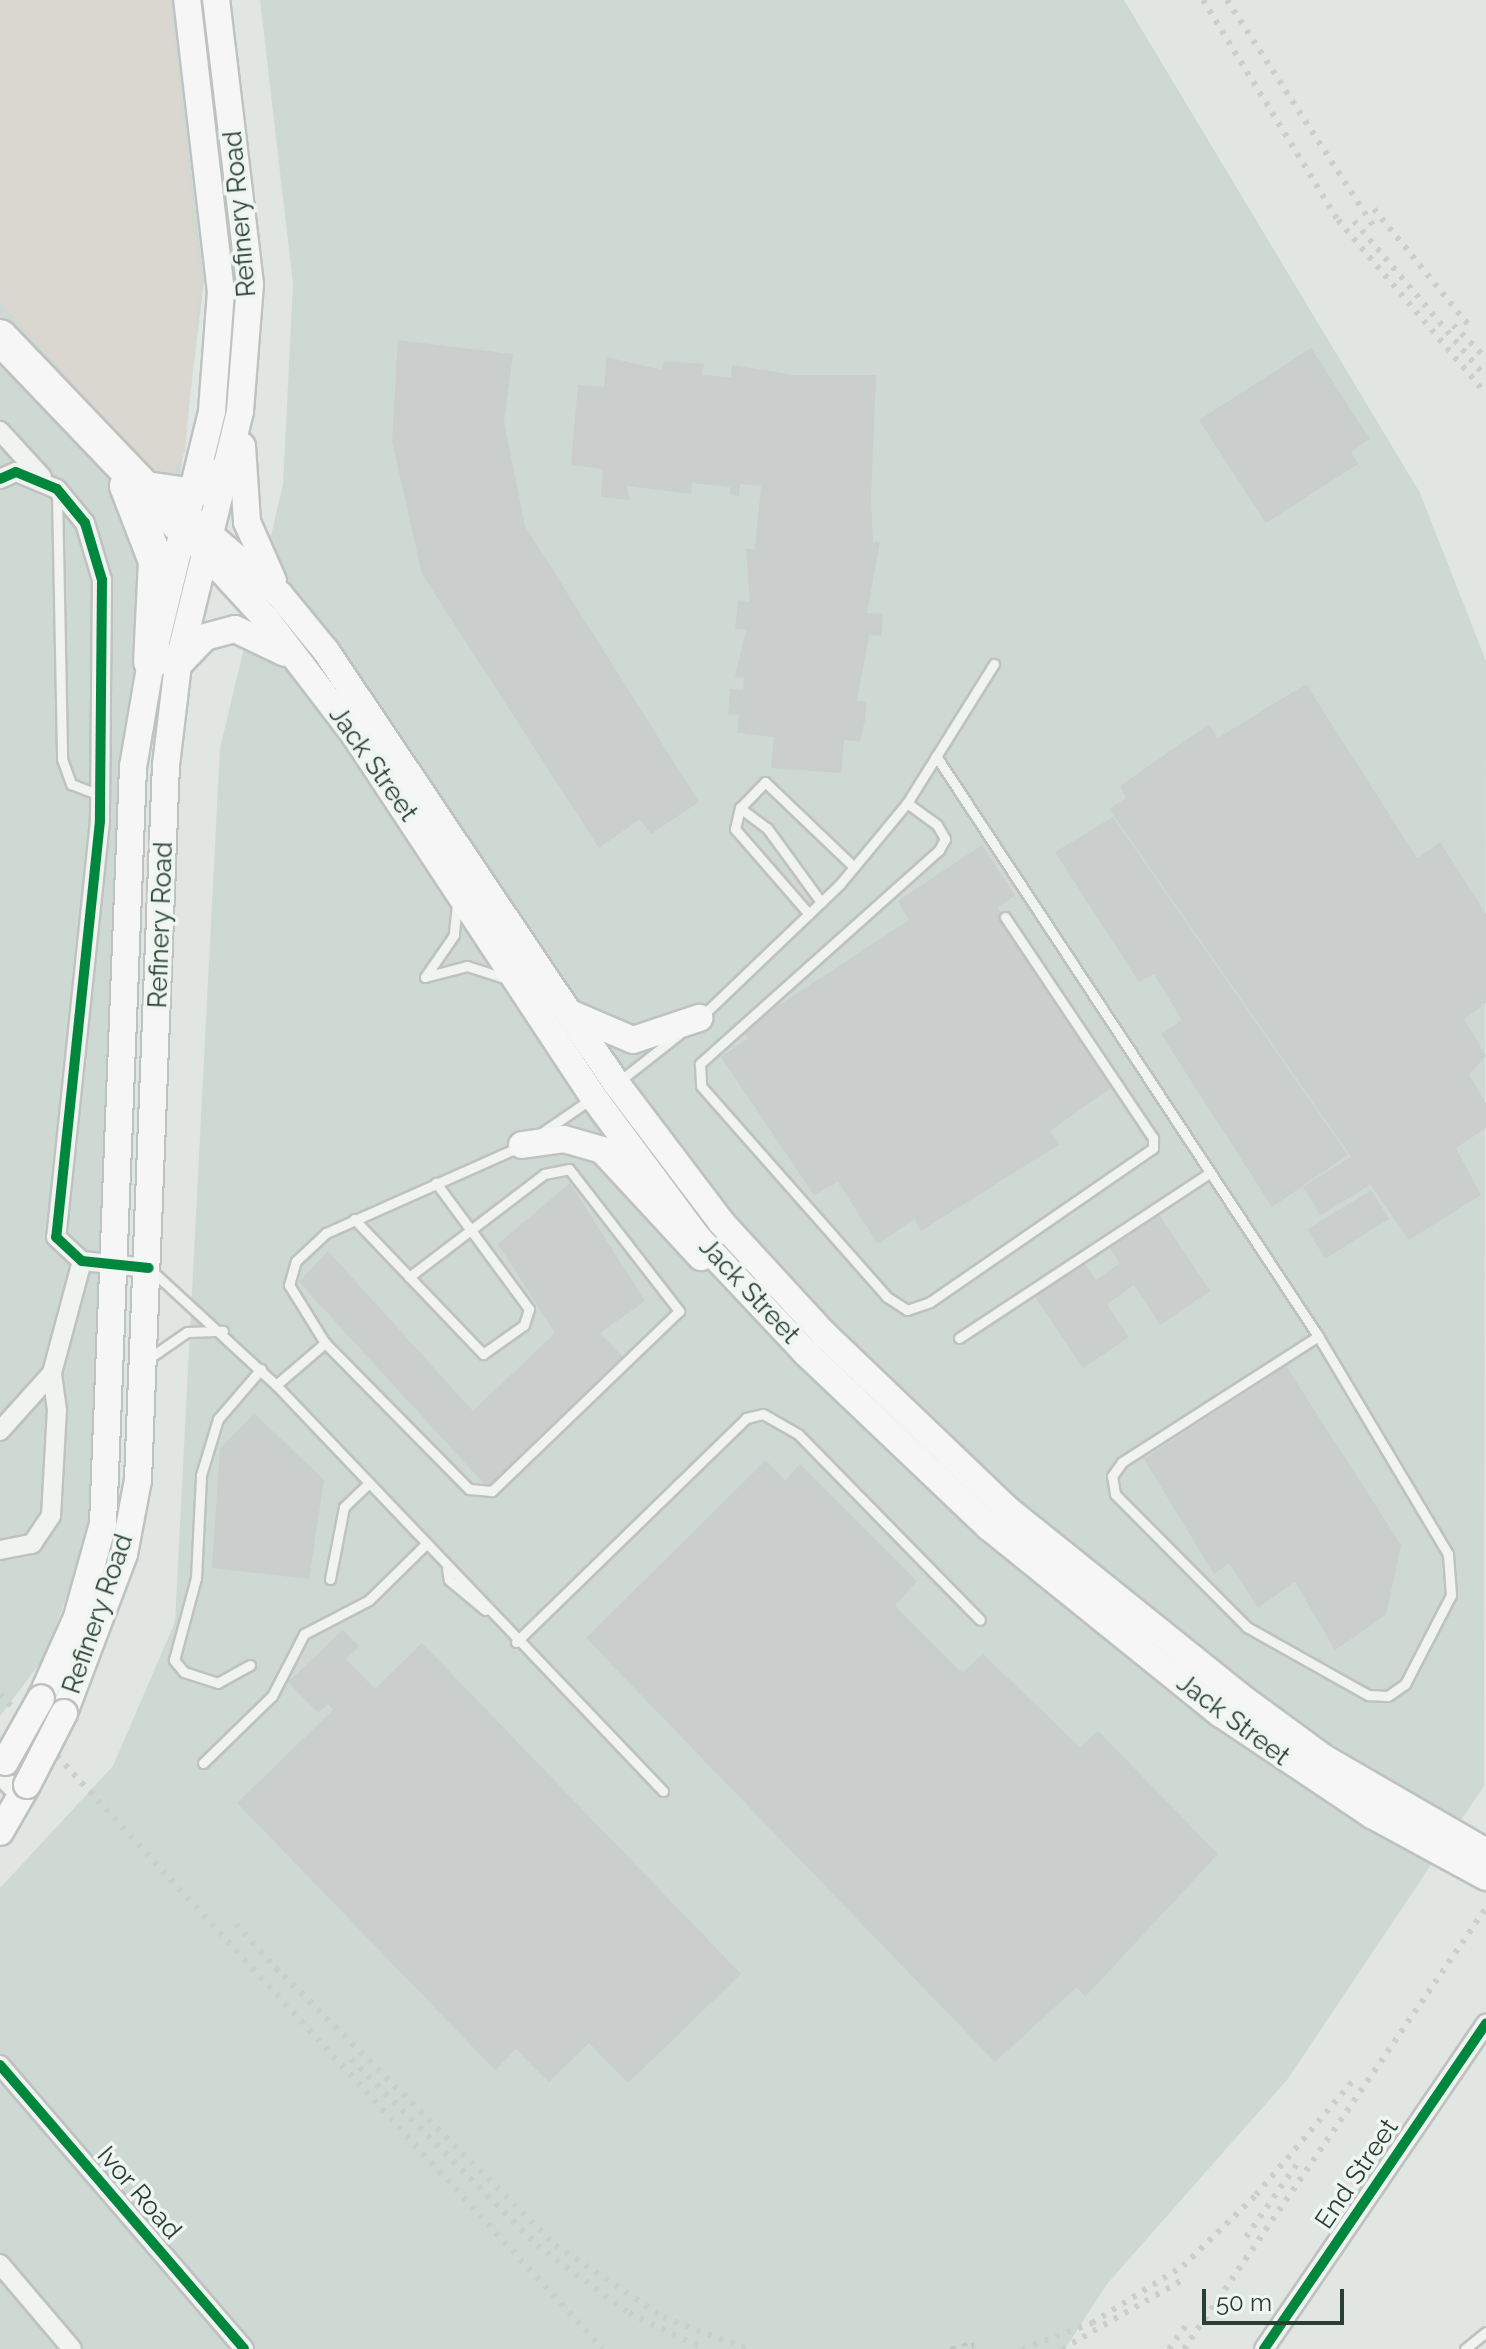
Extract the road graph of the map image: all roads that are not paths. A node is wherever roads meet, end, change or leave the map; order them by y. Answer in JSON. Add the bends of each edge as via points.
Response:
{"nodes":[{"id":1,"x":187,"y":0,"type":"edge"},
{"id":2,"x":216,"y":0,"type":"edge"},
{"id":3,"x":0,"y":337,"type":"edge"},
{"id":4,"x":240,"y":411,"type":"junction"},
{"id":5,"x":83,"y":423,"type":"junction"},
{"id":6,"x":0,"y":431,"type":"edge"},
{"id":7,"x":227,"y":472,"type":"joint"},
{"id":8,"x":42,"y":477,"type":"junction"},
{"id":9,"x":0,"y":479,"type":"edge"},
{"id":10,"x":57,"y":489,"type":"junction"},
{"id":11,"x":198,"y":526,"type":"junction"},
{"id":12,"x":280,"y":595,"type":"junction"},
{"id":13,"x":164,"y":663,"type":"junction"},
{"id":14,"x":994,"y":664,"type":"dead end"},
{"id":15,"x":309,"y":672,"type":"junction"},
{"id":16,"x":936,"y":756,"type":"junction"},
{"id":17,"x":101,"y":795,"type":"junction"},
{"id":18,"x":907,"y":803,"type":"junction"},
{"id":19,"x":740,"y":808,"type":"junction"},
{"id":20,"x":854,"y":867,"type":"junction"},
{"id":21,"x":452,"y":880,"type":"junction"},
{"id":22,"x":821,"y":902,"type":"junction"},
{"id":23,"x":809,"y":914,"type":"junction"},
{"id":24,"x":1005,"y":917,"type":"dead end"},
{"id":25,"x":526,"y":994,"type":"junction"},
{"id":26,"x":569,"y":1012,"type":"junction"},
{"id":27,"x":699,"y":1018,"type":"junction"},
{"id":28,"x":605,"y":1090,"type":"junction"},
{"id":29,"x":522,"y":1145,"type":"junction"},
{"id":30,"x":1208,"y":1174,"type":"junction"},
{"id":31,"x":436,"y":1183,"type":"junction"},
{"id":32,"x":354,"y":1219,"type":"junction"},
{"id":33,"x":469,"y":1228,"type":"junction"},
{"id":34,"x":82,"y":1261,"type":"junction"},
{"id":35,"x":113,"y":1266,"type":"junction"},
{"id":36,"x":149,"y":1268,"type":"junction"},
{"id":37,"x":409,"y":1277,"type":"junction"},
{"id":38,"x":747,"y":1289,"type":"junction"},
{"id":39,"x":223,"y":1331,"type":"junction"},
{"id":40,"x":1318,"y":1336,"type":"junction"},
{"id":41,"x":959,"y":1338,"type":"dead end"},
{"id":42,"x":325,"y":1343,"type":"junction"},
{"id":43,"x":141,"y":1366,"type":"junction"},
{"id":44,"x":261,"y":1369,"type":"junction"},
{"id":45,"x":52,"y":1373,"type":"junction"},
{"id":46,"x":276,"y":1385,"type":"junction"},
{"id":47,"x":0,"y":1431,"type":"edge"},
{"id":48,"x":369,"y":1483,"type":"junction"},
{"id":49,"x":425,"y":1545,"type":"junction"},
{"id":50,"x":97,"y":1547,"type":"junction"},
{"id":51,"x":0,"y":1550,"type":"edge"},
{"id":52,"x":124,"y":1554,"type":"junction"},
{"id":53,"x":330,"y":1579,"type":"dead end"},
{"id":54,"x":980,"y":1620,"type":"dead end"},
{"id":55,"x":516,"y":1642,"type":"junction"},
{"id":56,"x":250,"y":1665,"type":"dead end"},
{"id":57,"x":203,"y":1763,"type":"dead end"},
{"id":58,"x":1317,"y":1767,"type":"junction"},
{"id":59,"x":2,"y":1769,"type":"edge"},
{"id":60,"x":24,"y":1791,"type":"junction"},
{"id":61,"x":663,"y":1791,"type":"dead end"},
{"id":62,"x":0,"y":1832,"type":"edge"},
{"id":63,"x":1436,"y":1838,"type":"junction"},
{"id":64,"x":1486,"y":1852,"type":"edge"},
{"id":65,"x":1486,"y":1877,"type":"edge"},
{"id":66,"x":1486,"y":2024,"type":"edge"},
{"id":67,"x":0,"y":2065,"type":"edge"},
{"id":68,"x":0,"y":2264,"type":"edge"},
{"id":69,"x":1486,"y":2332,"type":"edge"},
{"id":70,"x":72,"y":2349,"type":"edge"},
{"id":71,"x":244,"y":2349,"type":"edge"},
{"id":72,"x":1264,"y":2349,"type":"edge"},
{"id":73,"x":1465,"y":2349,"type":"edge"}],
"edges":[{"from":1,"to":11,"type":"main road","name":"Refinery Road","via":[[221,292]]},
{"from":2,"to":4,"type":"main road","name":"Refinery Road","via":[[250,284]]},
{"from":3,"to":5,"type":"highway"},
{"from":4,"to":7,"type":"main road","name":"Refinery Road"},
{"from":4,"to":12,"type":"main road","via":[[247,522]]},
{"from":5,"to":11,"type":"highway","via":[[146,489]]},
{"from":5,"to":13,"type":"highway","via":[[152,536]]},
{"from":6,"to":8,"type":"street"},
{"from":7,"to":11,"type":"highway"},
{"from":8,"to":9,"type":"street","via":[[16,472]]},
{"from":8,"to":10,"type":"street"},
{"from":10,"to":17,"type":"street","via":[[85,523],[102,580]]},
{"from":10,"to":17,"type":"lane","via":[[62,759],[71,784]]},
{"from":11,"to":12,"type":"main road","name":"Jack Street"},
{"from":11,"to":13,"type":"main road","name":"Refinery Road"},
{"from":11,"to":15,"type":"main road","name":"Jack Street"},
{"from":12,"to":26,"type":"main road","name":"Jack Street","via":[[374,715]]},
{"from":13,"to":15,"type":"main road","via":[[205,637],[235,629],[276,645]]},
{"from":13,"to":35,"type":"main road","name":"Refinery Road","via":[[133,767]]},
{"from":13,"to":36,"type":"main road","name":"Refinery Road","via":[[166,765]]},
{"from":14,"to":16,"type":"lane"},
{"from":15,"to":21,"type":"main road","name":"Jack Street"},
{"from":16,"to":18,"type":"lane"},
{"from":16,"to":30,"type":"lane"},
{"from":17,"to":34,"type":"street","via":[[57,1219],[64,1251]]},
{"from":18,"to":20,"type":"lane"},
{"from":18,"to":24,"type":"lane","via":[[937,825],[945,839],[939,850],[700,1064],[701,1086],[887,1297],[907,1310],[930,1302],[1153,1148],[1153,1138]]},
{"from":19,"to":20,"type":"lane","via":[[765,782]]},
{"from":19,"to":22,"type":"lane","via":[[767,828]]},
{"from":19,"to":23,"type":"lane","via":[[735,829]]},
{"from":20,"to":22,"type":"lane"},
{"from":21,"to":25,"type":"main road","name":"Jack Street"},
{"from":21,"to":25,"type":"lane","via":[[454,935],[425,977],[482,968]]},
{"from":22,"to":23,"type":"lane"},
{"from":23,"to":27,"type":"lane"},
{"from":25,"to":28,"type":"main road","name":"Jack Street"},
{"from":26,"to":27,"type":"main road","via":[[633,1040]]},
{"from":26,"to":28,"type":"main road","name":"Jack Street"},
{"from":27,"to":28,"type":"lane"},
{"from":28,"to":29,"type":"lane"},
{"from":28,"to":38,"type":"main road","name":"Jack Street","via":[[698,1238]]},
{"from":28,"to":58,"type":"main road","name":"Jack Street","via":[[721,1222],[922,1431],[1007,1509]]},
{"from":29,"to":31,"type":"lane"},
{"from":29,"to":38,"type":"main road","via":[[564,1139],[602,1150],[673,1235]]},
{"from":30,"to":40,"type":"lane"},
{"from":30,"to":41,"type":"lane"},
{"from":31,"to":32,"type":"lane"},
{"from":31,"to":33,"type":"lane"},
{"from":32,"to":37,"type":"lane"},
{"from":32,"to":42,"type":"lane","via":[[307,1249],[291,1274],[305,1321]]},
{"from":33,"to":37,"type":"lane"},
{"from":33,"to":37,"type":"lane","via":[[529,1309],[524,1325],[483,1354]]},
{"from":33,"to":42,"type":"lane","via":[[544,1174],[569,1169],[679,1311],[480,1494]]},
{"from":34,"to":35,"type":"street"},
{"from":34,"to":45,"type":"street"},
{"from":35,"to":36,"type":"street"},
{"from":35,"to":50,"type":"main road","name":"Refinery Road","via":[[111,1426]]},
{"from":36,"to":39,"type":"lane"},
{"from":36,"to":43,"type":"main road","name":"Refinery Road"},
{"from":38,"to":58,"type":"main road","name":"Jack Street","via":[[989,1527]]},
{"from":39,"to":43,"type":"lane","via":[[187,1332]]},
{"from":39,"to":44,"type":"lane"},
{"from":40,"to":40,"type":"lane","via":[[1448,1554],[1453,1577],[1405,1684],[1388,1696],[1368,1695],[1247,1627],[1115,1494],[1112,1476],[1122,1462]]},
{"from":42,"to":46,"type":"lane"},
{"from":43,"to":52,"type":"main road","name":"Refinery Road","via":[[138,1480]]},
{"from":44,"to":46,"type":"lane"},
{"from":44,"to":56,"type":"lane","via":[[218,1419],[205,1461],[196,1578],[174,1660],[184,1672],[218,1683]]},
{"from":45,"to":47,"type":"street"},
{"from":45,"to":51,"type":"street","via":[[57,1410],[51,1516],[32,1544]]},
{"from":46,"to":48,"type":"lane"},
{"from":48,"to":49,"type":"lane"},
{"from":48,"to":53,"type":"lane","via":[[344,1507]]},
{"from":49,"to":55,"type":"lane","via":[[447,1569],[449,1580]]},
{"from":49,"to":57,"type":"lane","via":[[369,1600],[304,1634],[272,1696]]},
{"from":50,"to":52,"type":"main road"},
{"from":50,"to":59,"type":"main road","name":"Refinery Road","bridge":true,"via":[[41,1698]]},
{"from":52,"to":60,"type":"main road","name":"Refinery Road","bridge":true,"via":[[64,1713]]},
{"from":54,"to":55,"type":"lane","via":[[798,1434],[763,1414],[746,1418]]},
{"from":55,"to":61,"type":"lane"},
{"from":58,"to":63,"type":"main road","name":"Jack Street"},
{"from":59,"to":60,"type":"street"},
{"from":60,"to":62,"type":"main road","name":"Refinery Road"},
{"from":63,"to":64,"type":"main road","name":"Jack Street"},
{"from":63,"to":65,"type":"main road","name":"Jack Street"},
{"from":66,"to":72,"type":"street","name":"End Street"},
{"from":67,"to":71,"type":"street","name":"Ivor Road"},
{"from":68,"to":70,"type":"street"},
{"from":69,"to":73,"type":"lane"}]}
